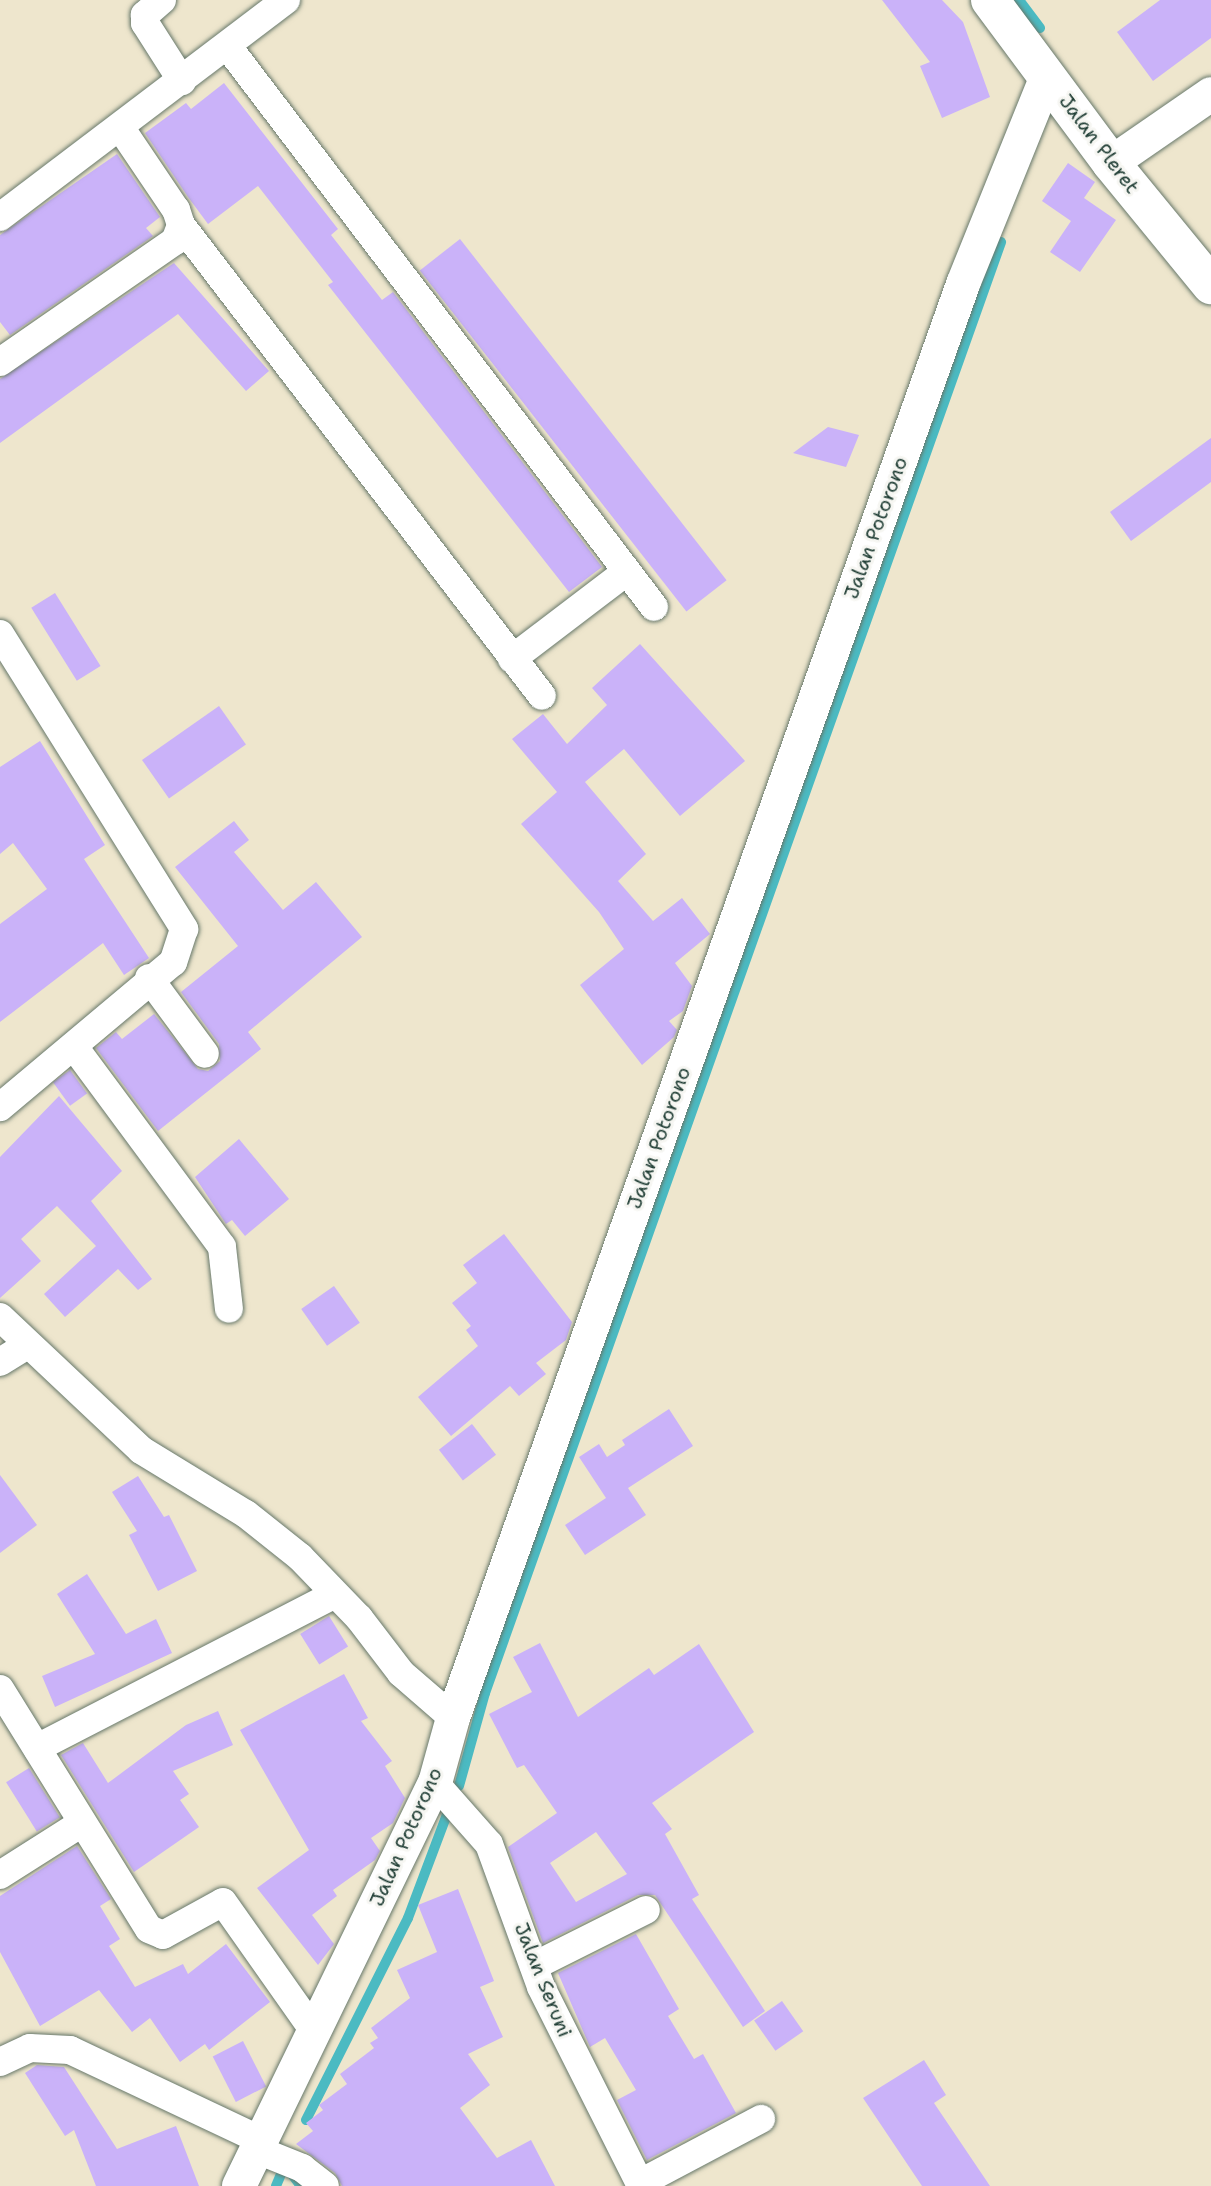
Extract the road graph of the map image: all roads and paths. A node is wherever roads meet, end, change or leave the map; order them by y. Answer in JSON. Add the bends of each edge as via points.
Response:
{"nodes":[{"id":1,"x":162,"y":0,"type":"edge"},
{"id":2,"x":286,"y":0,"type":"edge"},
{"id":3,"x":990,"y":0,"type":"edge"},
{"id":4,"x":229,"y":48,"type":"junction"},
{"id":5,"x":1047,"y":76,"type":"junction"},
{"id":6,"x":182,"y":81,"type":"junction"},
{"id":7,"x":1211,"y":94,"type":"edge"},
{"id":8,"x":120,"y":127,"type":"junction"},
{"id":9,"x":1111,"y":163,"type":"junction"},
{"id":10,"x":0,"y":217,"type":"edge"},
{"id":11,"x":181,"y":225,"type":"junction"},
{"id":12,"x":1211,"y":285,"type":"edge"},
{"id":13,"x":0,"y":362,"type":"edge"},
{"id":14,"x":625,"y":573,"type":"junction"},
{"id":15,"x":654,"y":607,"type":"dead end"},
{"id":16,"x":3,"y":647,"type":"edge"},
{"id":17,"x":512,"y":659,"type":"junction"},
{"id":18,"x":542,"y":696,"type":"dead end"},
{"id":19,"x":149,"y":978,"type":"junction"},
{"id":20,"x":75,"y":1048,"type":"junction"},
{"id":21,"x":205,"y":1054,"type":"dead end"},
{"id":22,"x":0,"y":1107,"type":"edge"},
{"id":23,"x":229,"y":1309,"type":"dead end"},
{"id":24,"x":0,"y":1317,"type":"edge"},
{"id":25,"x":27,"y":1345,"type":"junction"},
{"id":26,"x":0,"y":1362,"type":"edge"},
{"id":27,"x":333,"y":1595,"type":"junction"},
{"id":28,"x":0,"y":1689,"type":"edge"},
{"id":29,"x":453,"y":1718,"type":"junction"},
{"id":30,"x":37,"y":1748,"type":"junction"},
{"id":31,"x":435,"y":1783,"type":"junction"},
{"id":32,"x":82,"y":1823,"type":"junction"},
{"id":33,"x":0,"y":1875,"type":"edge"},
{"id":34,"x":646,"y":1910,"type":"dead end"},
{"id":35,"x":534,"y":1966,"type":"junction"},
{"id":36,"x":314,"y":2031,"type":"junction"},
{"id":37,"x":5,"y":2047,"type":"edge"},
{"id":38,"x":761,"y":2119,"type":"dead end"},
{"id":39,"x":256,"y":2144,"type":"junction"},
{"id":40,"x":641,"y":2184,"type":"edge"},
{"id":41,"x":239,"y":2186,"type":"edge"},
{"id":42,"x":325,"y":2186,"type":"edge"}],
"edges":[{"from":1,"to":6,"type":"street","via":[[145,15],[145,23]]},
{"from":2,"to":4,"type":"street"},
{"from":3,"to":5,"type":"main road","name":"Jalan Pleret"},
{"from":4,"to":6,"type":"street"},
{"from":4,"to":14,"type":"street"},
{"from":5,"to":9,"type":"main road","name":"Jalan Pleret"},
{"from":5,"to":29,"type":"street","name":"Jalan Potorono","via":[[963,284]]},
{"from":6,"to":8,"type":"street"},
{"from":7,"to":9,"type":"street"},
{"from":8,"to":10,"type":"street"},
{"from":8,"to":11,"type":"street"},
{"from":9,"to":12,"type":"main road","name":"Jalan Pleret"},
{"from":11,"to":13,"type":"street","via":[[175,241]]},
{"from":11,"to":17,"type":"street"},
{"from":14,"to":15,"type":"street"},
{"from":14,"to":17,"type":"street"},
{"from":16,"to":19,"type":"street","via":[[184,929],[173,962]]},
{"from":17,"to":18,"type":"street"},
{"from":19,"to":20,"type":"street"},
{"from":19,"to":21,"type":"street"},
{"from":20,"to":22,"type":"street"},
{"from":20,"to":23,"type":"street","via":[[222,1247]]},
{"from":24,"to":25,"type":"street"},
{"from":25,"to":26,"type":"street"},
{"from":25,"to":27,"type":"street","via":[[141,1450],[246,1514],[300,1557]]},
{"from":27,"to":29,"type":"street","via":[[359,1618],[401,1673]]},
{"from":27,"to":30,"type":"street"},
{"from":28,"to":30,"type":"street"},
{"from":29,"to":31,"type":"street","name":"Jalan Potorono"},
{"from":30,"to":32,"type":"street"},
{"from":31,"to":35,"type":"street","name":"Jalan Seruni","via":[[489,1844]]},
{"from":31,"to":36,"type":"street","name":"Jalan Potorono"},
{"from":32,"to":33,"type":"street"},
{"from":32,"to":36,"type":"street","via":[[155,1935],[223,1902]]},
{"from":34,"to":35,"type":"street"},
{"from":35,"to":40,"type":"street","name":"Jalan Seruni"},
{"from":36,"to":39,"type":"street","name":"Jalan Potorono"},
{"from":37,"to":39,"type":"street","via":[[70,2050]]},
{"from":38,"to":40,"type":"street"},
{"from":39,"to":41,"type":"street","name":"Jalan Potorono"},
{"from":39,"to":42,"type":"street"}]}
